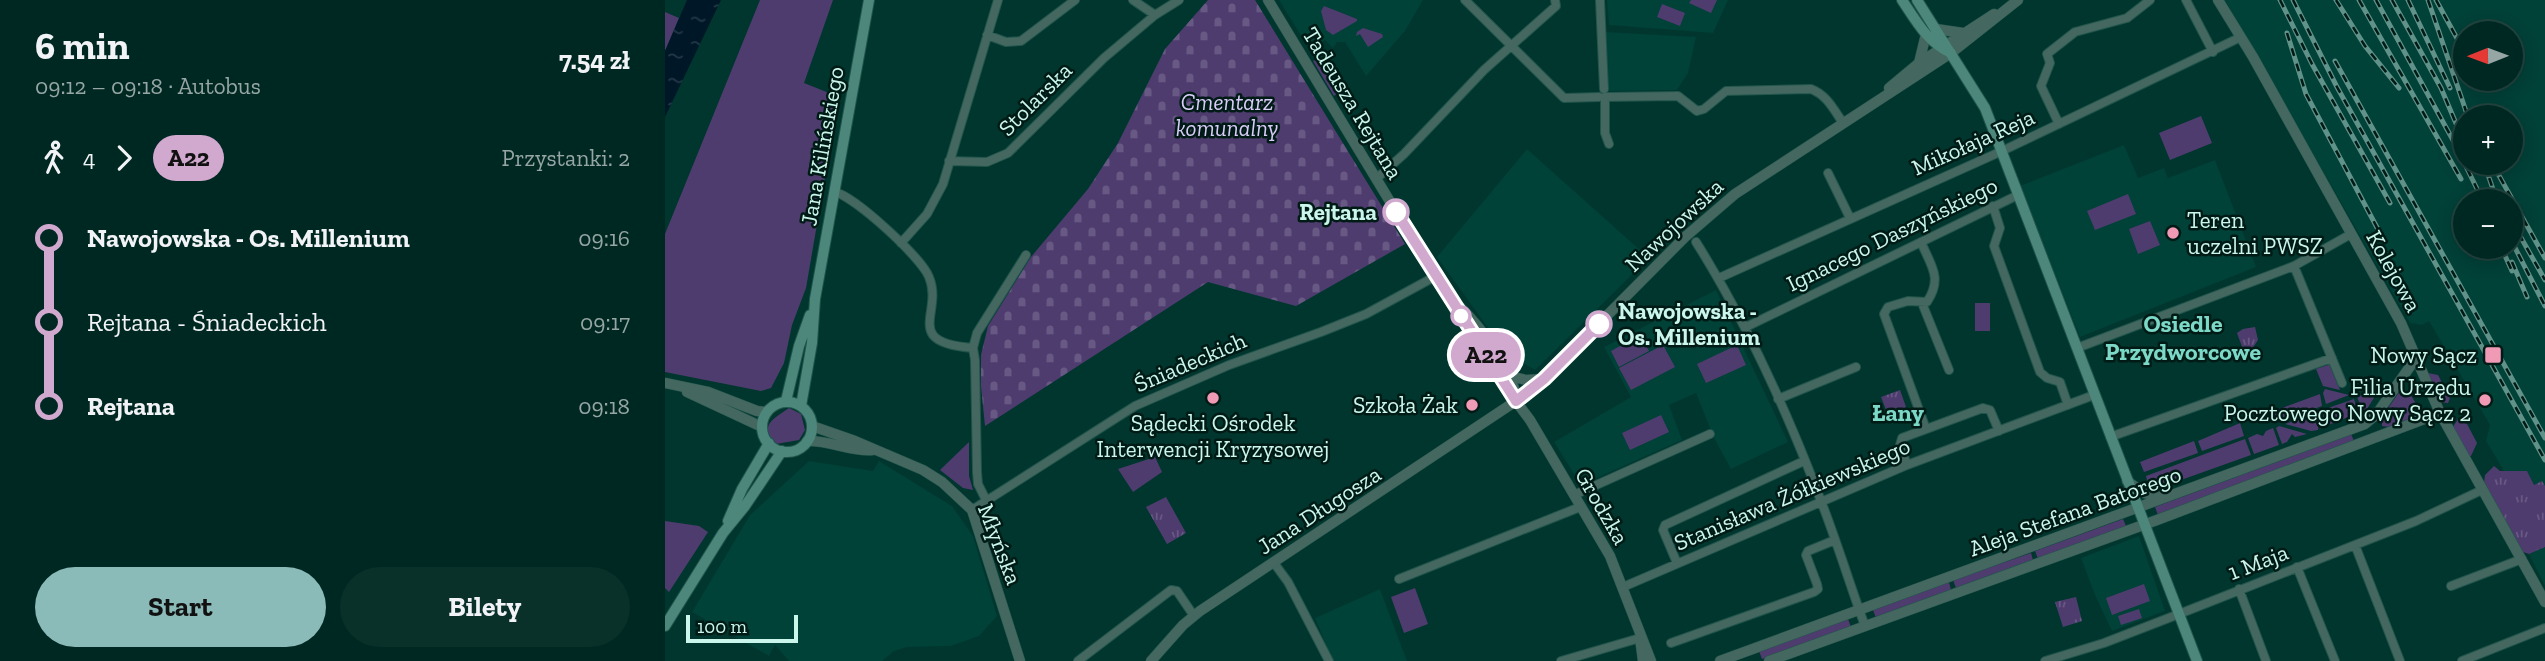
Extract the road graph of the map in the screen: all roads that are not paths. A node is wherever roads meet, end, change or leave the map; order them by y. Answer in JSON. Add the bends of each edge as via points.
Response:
{"nodes":[{"id":1,"x":869,"y":0,"type":"edge"},
{"id":2,"x":998,"y":0,"type":"edge"},
{"id":3,"x":1075,"y":0,"type":"edge"},
{"id":4,"x":1133,"y":0,"type":"edge"},
{"id":5,"x":1179,"y":0,"type":"edge"},
{"id":6,"x":1268,"y":0,"type":"edge"},
{"id":7,"x":1465,"y":0,"type":"edge"},
{"id":8,"x":1555,"y":0,"type":"edge"},
{"id":9,"x":1600,"y":0,"type":"edge"},
{"id":10,"x":1902,"y":0,"type":"edge"},
{"id":11,"x":1917,"y":0,"type":"edge"},
{"id":12,"x":2150,"y":0,"type":"edge"},
{"id":13,"x":2186,"y":0,"type":"edge"},
{"id":14,"x":2218,"y":0,"type":"edge"},
{"id":15,"x":2015,"y":3,"type":"edge"},
{"id":16,"x":1155,"y":15,"type":"junction"},
{"id":17,"x":1937,"y":29,"type":"junction"},
{"id":18,"x":1964,"y":33,"type":"junction"},
{"id":19,"x":1926,"y":34,"type":"junction"},
{"id":20,"x":987,"y":35,"type":"junction"},
{"id":21,"x":2241,"y":37,"type":"junction"},
{"id":22,"x":1510,"y":45,"type":"junction"},
{"id":23,"x":1946,"y":48,"type":"junction"},
{"id":24,"x":2213,"y":52,"type":"junction"},
{"id":25,"x":1919,"y":63,"type":"junction"},
{"id":26,"x":1876,"y":100,"type":"junction"},
{"id":27,"x":1843,"y":123,"type":"junction"},
{"id":28,"x":2059,"y":124,"type":"junction"},
{"id":29,"x":1609,"y":144,"type":"dead end"},
{"id":30,"x":2002,"y":151,"type":"junction"},
{"id":31,"x":949,"y":161,"type":"junction"},
{"id":32,"x":1828,"y":173,"type":"dead end"},
{"id":33,"x":1376,"y":179,"type":"junction"},
{"id":34,"x":835,"y":192,"type":"junction"},
{"id":35,"x":2018,"y":195,"type":"junction"},
{"id":36,"x":1993,"y":206,"type":"junction"},
{"id":37,"x":1850,"y":218,"type":"junction"},
{"id":38,"x":2351,"y":234,"type":"junction"},
{"id":39,"x":1696,"y":242,"type":"dead end"},
{"id":40,"x":1921,"y":242,"type":"junction"},
{"id":41,"x":901,"y":243,"type":"junction"},
{"id":42,"x":1026,"y":255,"type":"dead end"},
{"id":43,"x":2294,"y":266,"type":"junction"},
{"id":44,"x":1436,"y":276,"type":"junction"},
{"id":45,"x":1719,"y":278,"type":"junction"},
{"id":46,"x":1450,"y":297,"type":"junction"},
{"id":47,"x":815,"y":299,"type":"junction"},
{"id":48,"x":1922,"y":303,"type":"junction"},
{"id":49,"x":1746,"y":327,"type":"junction"},
{"id":50,"x":973,"y":348,"type":"junction"},
{"id":51,"x":2077,"y":348,"type":"junction"},
{"id":52,"x":2332,"y":358,"type":"junction"},
{"id":53,"x":2416,"y":358,"type":"junction"},
{"id":54,"x":1857,"y":367,"type":"dead end"},
{"id":55,"x":1949,"y":370,"type":"dead end"},
{"id":56,"x":1509,"y":376,"type":"junction"},
{"id":57,"x":1544,"y":379,"type":"junction"},
{"id":58,"x":2342,"y":383,"type":"dead end"},
{"id":59,"x":670,"y":384,"type":"edge"},
{"id":60,"x":2094,"y":395,"type":"junction"},
{"id":61,"x":1778,"y":399,"type":"junction"},
{"id":62,"x":786,"y":401,"type":"junction"},
{"id":63,"x":1516,"y":401,"type":"junction"},
{"id":64,"x":2068,"y":405,"type":"junction"},
{"id":65,"x":801,"y":406,"type":"junction"},
{"id":66,"x":767,"y":412,"type":"junction"},
{"id":67,"x":2440,"y":413,"type":"junction"},
{"id":68,"x":812,"y":426,"type":"junction"},
{"id":69,"x":762,"y":427,"type":"junction"},
{"id":70,"x":1926,"y":429,"type":"junction"},
{"id":71,"x":1999,"y":431,"type":"junction"},
{"id":72,"x":1710,"y":434,"type":"dead end"},
{"id":73,"x":2110,"y":437,"type":"junction"},
{"id":74,"x":807,"y":441,"type":"junction"},
{"id":75,"x":768,"y":443,"type":"junction"},
{"id":76,"x":873,"y":450,"type":"junction"},
{"id":77,"x":782,"y":452,"type":"junction"},
{"id":78,"x":1804,"y":461,"type":"junction"},
{"id":79,"x":1907,"y":465,"type":"junction"},
{"id":80,"x":2127,"y":481,"type":"junction"},
{"id":81,"x":2483,"y":490,"type":"junction"},
{"id":82,"x":1574,"y":495,"type":"junction"},
{"id":83,"x":2171,"y":497,"type":"junction"},
{"id":84,"x":986,"y":500,"type":"junction"},
{"id":85,"x":1821,"y":501,"type":"junction"},
{"id":86,"x":1580,"y":507,"type":"junction"},
{"id":87,"x":2137,"y":509,"type":"junction"},
{"id":88,"x":972,"y":510,"type":"junction"},
{"id":89,"x":2143,"y":525,"type":"junction"},
{"id":90,"x":723,"y":533,"type":"junction"},
{"id":91,"x":1835,"y":540,"type":"junction"},
{"id":92,"x":2355,"y":545,"type":"junction"},
{"id":93,"x":2522,"y":559,"type":"junction"},
{"id":94,"x":1274,"y":563,"type":"junction"},
{"id":95,"x":1677,"y":563,"type":"junction"},
{"id":96,"x":2297,"y":567,"type":"junction"},
{"id":97,"x":1399,"y":579,"type":"dead end"},
{"id":98,"x":2451,"y":586,"type":"dead end"},
{"id":99,"x":1623,"y":587,"type":"junction"},
{"id":100,"x":2239,"y":589,"type":"junction"},
{"id":101,"x":2545,"y":602,"type":"edge"},
{"id":102,"x":1859,"y":610,"type":"junction"},
{"id":103,"x":2179,"y":614,"type":"junction"},
{"id":104,"x":1193,"y":616,"type":"junction"},
{"id":105,"x":665,"y":626,"type":"edge"},
{"id":106,"x":1865,"y":626,"type":"junction"},
{"id":107,"x":2545,"y":628,"type":"edge"},
{"id":108,"x":1640,"y":638,"type":"junction"},
{"id":109,"x":1671,"y":643,"type":"dead end"},
{"id":110,"x":1154,"y":659,"type":"edge"},
{"id":111,"x":1020,"y":661,"type":"edge"},
{"id":112,"x":1077,"y":661,"type":"edge"},
{"id":113,"x":1329,"y":661,"type":"edge"},
{"id":114,"x":1561,"y":661,"type":"edge"},
{"id":115,"x":1643,"y":661,"type":"edge"},
{"id":116,"x":1651,"y":661,"type":"edge"},
{"id":117,"x":1720,"y":661,"type":"edge"},
{"id":118,"x":1769,"y":661,"type":"edge"},
{"id":119,"x":2045,"y":661,"type":"edge"},
{"id":120,"x":2197,"y":661,"type":"edge"},
{"id":121,"x":2266,"y":661,"type":"edge"},
{"id":122,"x":2335,"y":661,"type":"edge"},
{"id":123,"x":2400,"y":661,"type":"edge"},
{"id":124,"x":2462,"y":661,"type":"edge"}],
"edges":[{"from":1,"to":34,"type":"main road","name":"Jana Kilińskiego"},
{"from":2,"to":20,"type":"street"},
{"from":3,"to":20,"type":"street","via":[[1021,41]]},
{"from":4,"to":16,"type":"street"},
{"from":5,"to":16,"type":"street","name":"Stolarska"},
{"from":6,"to":33,"type":"street","name":"Tadeusza Rejtana"},
{"from":7,"to":22,"type":"street"},
{"from":8,"to":22,"type":"street","via":[[1556,6]]},
{"from":9,"to":22,"type":"street","via":[[1602,93],[1564,98]]},
{"from":10,"to":19,"type":"main road"},
{"from":11,"to":17,"type":"main road"},
{"from":12,"to":28,"type":"street","via":[[2127,18],[2075,32],[2047,54],[2050,63],[2041,86]]},
{"from":13,"to":24,"type":"street"},
{"from":14,"to":21,"type":"street","name":"Kolejowa"},
{"from":15,"to":18,"type":"street","name":"Nawojowska"},
{"from":15,"to":23,"type":"street","name":"Nawojowska","via":[[1985,29]]},
{"from":16,"to":31,"type":"street","name":"Stolarska","via":[[1104,58],[1008,153],[987,162]]},
{"from":17,"to":18,"type":"street"},
{"from":17,"to":23,"type":"main road"},
{"from":18,"to":23,"type":"street","name":"Nawojowska"},
{"from":19,"to":23,"type":"main road"},
{"from":19,"to":25,"type":"street"},
{"from":20,"to":31,"type":"street"},
{"from":21,"to":24,"type":"street","name":"Mikołaja Reja"},
{"from":21,"to":38,"type":"street","name":"Kolejowa"},
{"from":22,"to":33,"type":"street"},
{"from":23,"to":25,"type":"street","name":"Nawojowska"},
{"from":23,"to":26,"type":"street","name":"Nawojowska"},
{"from":23,"to":30,"type":"main road","via":[[1985,108]]},
{"from":24,"to":28,"type":"street","name":"Mikołaja Reja"},
{"from":25,"to":26,"type":"street","name":"Nawojowska"},
{"from":26,"to":27,"type":"street","name":"Nawojowska"},
{"from":27,"to":29,"type":"street","via":[[1827,100],[1811,89],[1726,91],[1696,111],[1678,96],[1605,97]]},
{"from":27,"to":57,"type":"street","name":"Nawojowska","via":[[1735,194],[1685,237]]},
{"from":28,"to":30,"type":"street","name":"Mikołaja Reja"},
{"from":30,"to":35,"type":"main road"},
{"from":30,"to":37,"type":"street","name":"Mikołaja Reja"},
{"from":31,"to":41,"type":"street","via":[[927,214]]},
{"from":32,"to":37,"type":"street"},
{"from":33,"to":44,"type":"street","name":"Tadeusza Rejtana"},
{"from":34,"to":41,"type":"street","via":[[866,211]]},
{"from":34,"to":47,"type":"main road","name":"Jana Kilińskiego"},
{"from":35,"to":36,"type":"street","name":"Ignacego Daszyńskiego"},
{"from":35,"to":51,"type":"main road"},
{"from":36,"to":40,"type":"street","name":"Ignacego Daszyńskiego"},
{"from":36,"to":64,"type":"street","via":[[2000,228],[1994,246],[2016,310],[2040,372],[2060,382]]},
{"from":37,"to":45,"type":"street","name":"Mikołaja Reja"},
{"from":38,"to":43,"type":"street"},
{"from":38,"to":53,"type":"street","name":"Kolejowa"},
{"from":39,"to":45,"type":"street"},
{"from":40,"to":48,"type":"street","via":[[1936,284]]},
{"from":40,"to":49,"type":"street","name":"Ignacego Daszyńskiego"},
{"from":41,"to":50,"type":"street","via":[[929,276],[932,332],[939,341]]},
{"from":42,"to":50,"type":"street","via":[[977,333]]},
{"from":43,"to":51,"type":"street"},
{"from":43,"to":52,"type":"street"},
{"from":44,"to":46,"type":"street","name":"Tadeusza Rejtana"},
{"from":44,"to":84,"type":"street","name":"Śniadeckich","via":[[1366,314],[1135,406]]},
{"from":45,"to":49,"type":"street"},
{"from":46,"to":56,"type":"street","name":"Tadeusza Rejtana","via":[[1471,317]]},
{"from":46,"to":63,"type":"street","name":"Tadeusza Rejtana"},
{"from":47,"to":62,"type":"main road","name":"Jana Kilińskiego"},
{"from":47,"to":65,"type":"main road","name":"Jana Kilińskiego"},
{"from":48,"to":55,"type":"street"},
{"from":48,"to":70,"type":"street","via":[[1897,303],[1884,314]]},
{"from":49,"to":61,"type":"street"},
{"from":50,"to":84,"type":"street","via":[[978,484]]},
{"from":51,"to":60,"type":"main road"},
{"from":52,"to":58,"type":"street"},
{"from":52,"to":73,"type":"street"},
{"from":53,"to":67,"type":"street","name":"Kolejowa"},
{"from":53,"to":83,"type":"street","name":"Aleja Stefana Batorego","via":[[2365,424]]},
{"from":54,"to":61,"type":"street"},
{"from":56,"to":57,"type":"street"},
{"from":56,"to":63,"type":"street","name":"Tadeusza Rejtana"},
{"from":57,"to":63,"type":"street","name":"Nawojowska"},
{"from":59,"to":66,"type":"street"},
{"from":59,"to":69,"type":"street"},
{"from":60,"to":64,"type":"street","name":"Stanisława Żółkiewskiego"},
{"from":60,"to":73,"type":"main road"},
{"from":61,"to":78,"type":"street"},
{"from":62,"to":65,"type":"main road"},
{"from":62,"to":66,"type":"main road"},
{"from":63,"to":82,"type":"street","name":"Grodzka"},
{"from":63,"to":94,"type":"street","name":"Jana Długosza"},
{"from":64,"to":71,"type":"street","name":"Stanisława Żółkiewskiego"},
{"from":65,"to":68,"type":"main road"},
{"from":66,"to":69,"type":"main road"},
{"from":67,"to":81,"type":"street","name":"Kolejowa"},
{"from":67,"to":89,"type":"street","name":"Aleja Stefana Batorego"},
{"from":68,"to":74,"type":"main road"},
{"from":68,"to":76,"type":"street","name":"Młyńska"},
{"from":69,"to":75,"type":"main road"},
{"from":70,"to":71,"type":"street","via":[[1983,408],[1990,410]]},
{"from":70,"to":79,"type":"street","via":[[1902,438]]},
{"from":71,"to":79,"type":"street","name":"Stanisława Żółkiewskiego"},
{"from":72,"to":82,"type":"street"},
{"from":73,"to":80,"type":"main road"},
{"from":74,"to":76,"type":"street","name":"Młyńska"},
{"from":74,"to":77,"type":"main road","via":[[797,450]]},
{"from":75,"to":77,"type":"main road"},
{"from":75,"to":90,"type":"main road"},
{"from":76,"to":88,"type":"street","name":"Młyńska","via":[[923,470]]},
{"from":77,"to":90,"type":"main road"},
{"from":78,"to":85,"type":"street"},
{"from":78,"to":95,"type":"street","via":[[1665,525]]},
{"from":79,"to":85,"type":"street","name":"Stanisława Żółkiewskiego"},
{"from":80,"to":83,"type":"street","via":[[2144,492]]},
{"from":80,"to":87,"type":"main road"},
{"from":81,"to":92,"type":"street","name":"1 Maja"},
{"from":81,"to":93,"type":"street","name":"Kolejowa"},
{"from":82,"to":86,"type":"street","name":"Grodzka"},
{"from":83,"to":87,"type":"street","name":"Aleja Stefana Batorego"},
{"from":84,"to":88,"type":"street","name":"Śniadeckich"},
{"from":85,"to":91,"type":"street"},
{"from":85,"to":95,"type":"street","name":"Stanisława Żółkiewskiego"},
{"from":86,"to":97,"type":"street"},
{"from":86,"to":99,"type":"street","name":"Grodzka"},
{"from":87,"to":89,"type":"main road"},
{"from":87,"to":102,"type":"street","name":"Aleja Stefana Batorego"},
{"from":88,"to":111,"type":"street","name":"Młyńska"},
{"from":89,"to":103,"type":"main road"},
{"from":89,"to":106,"type":"street","name":"Aleja Stefana Batorego"},
{"from":90,"to":105,"type":"main road"},
{"from":91,"to":102,"type":"street"},
{"from":91,"to":109,"type":"street","via":[[1808,551],[1818,589],[1814,592]]},
{"from":92,"to":96,"type":"street","name":"1 Maja"},
{"from":92,"to":123,"type":"street"},
{"from":93,"to":98,"type":"street"},
{"from":93,"to":101,"type":"street","name":"Kolejowa"},
{"from":94,"to":104,"type":"street","name":"Jana Długosza"},
{"from":94,"to":113,"type":"street"},
{"from":95,"to":99,"type":"street","name":"Stanisława Żółkiewskiego"},
{"from":96,"to":100,"type":"street","name":"1 Maja"},
{"from":96,"to":122,"type":"street"},
{"from":99,"to":108,"type":"street","name":"Grodzka"},
{"from":100,"to":103,"type":"street","name":"1 Maja"},
{"from":100,"to":121,"type":"street"},
{"from":102,"to":106,"type":"street"},
{"from":102,"to":117,"type":"street","name":"Aleja Stefana Batorego"},
{"from":103,"to":119,"type":"street","name":"1 Maja"},
{"from":103,"to":120,"type":"main road"},
{"from":104,"to":110,"type":"street","name":"Jana Długosza"},
{"from":104,"to":112,"type":"street","via":[[1177,591],[1171,590]]},
{"from":106,"to":118,"type":"street","name":"Aleja Stefana Batorego"},
{"from":107,"to":124,"type":"street"},
{"from":108,"to":114,"type":"street"},
{"from":108,"to":115,"type":"street","name":"Grodzka"},
{"from":108,"to":116,"type":"street","name":"Grodzka"}]}
